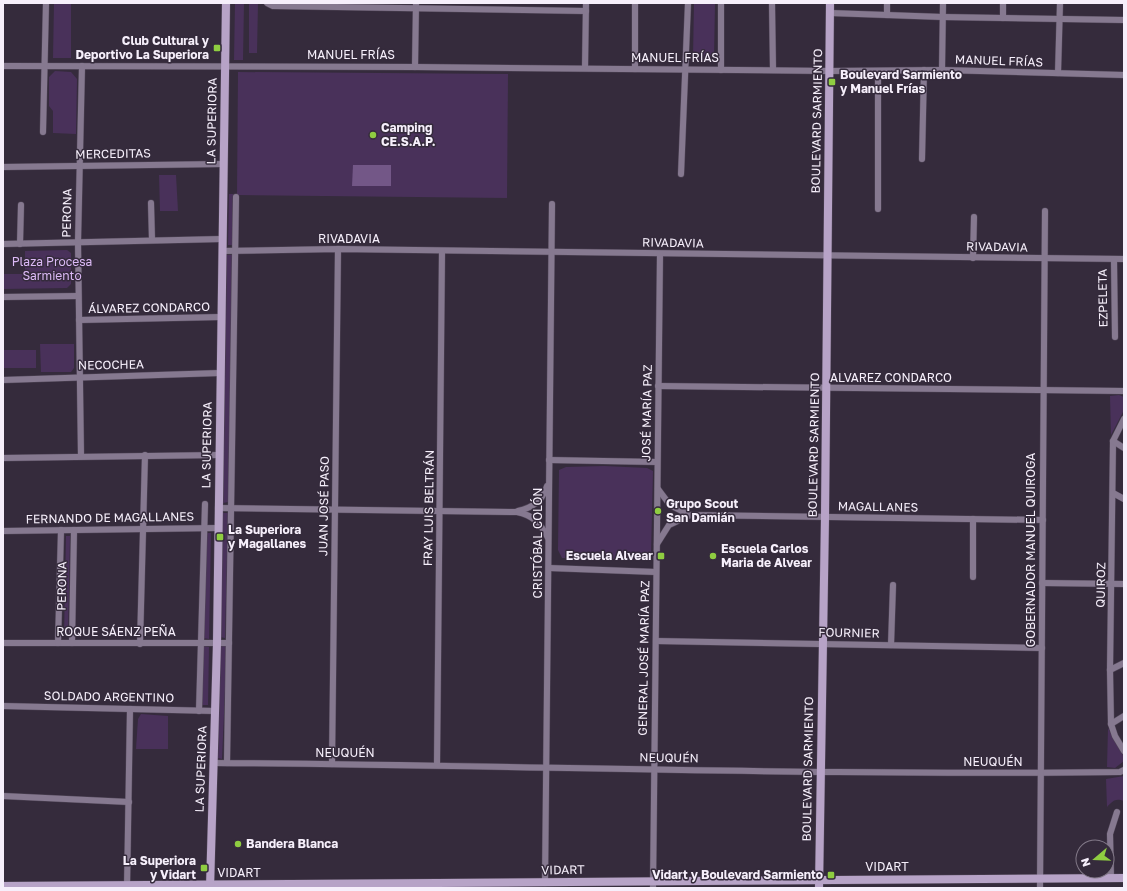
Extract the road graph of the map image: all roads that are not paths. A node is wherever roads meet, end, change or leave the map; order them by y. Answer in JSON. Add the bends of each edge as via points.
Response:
{"nodes":[{"id":1,"x":46,"y":3,"type":"edge"},
{"id":2,"x":226,"y":3,"type":"edge"},
{"id":3,"x":267,"y":3,"type":"edge"},
{"id":4,"x":530,"y":3,"type":"edge"},
{"id":5,"x":586,"y":3,"type":"edge"},
{"id":6,"x":636,"y":3,"type":"edge"},
{"id":7,"x":688,"y":3,"type":"edge"},
{"id":8,"x":721,"y":3,"type":"edge"},
{"id":9,"x":772,"y":3,"type":"edge"},
{"id":10,"x":830,"y":3,"type":"edge"},
{"id":11,"x":887,"y":3,"type":"edge"},
{"id":12,"x":943,"y":3,"type":"edge"},
{"id":13,"x":1003,"y":3,"type":"edge"},
{"id":14,"x":1060,"y":3,"type":"edge"},
{"id":15,"x":317,"y":5,"type":"edge"},
{"id":16,"x":366,"y":5,"type":"edge"},
{"id":17,"x":416,"y":6,"type":"edge"},
{"id":18,"x":475,"y":6,"type":"edge"},
{"id":19,"x":530,"y":10,"type":"junction"},
{"id":20,"x":586,"y":11,"type":"junction"},
{"id":21,"x":830,"y":13,"type":"junction"},
{"id":22,"x":887,"y":15,"type":"junction"},
{"id":23,"x":943,"y":18,"type":"junction"},
{"id":24,"x":1003,"y":18,"type":"junction"},
{"id":25,"x":1060,"y":19,"type":"junction"},
{"id":26,"x":1124,"y":20,"type":"edge"},
{"id":27,"x":3,"y":66,"type":"edge"},
{"id":28,"x":44,"y":66,"type":"junction"},
{"id":29,"x":82,"y":66,"type":"junction"},
{"id":30,"x":225,"y":66,"type":"junction"},
{"id":31,"x":415,"y":66,"type":"junction"},
{"id":32,"x":585,"y":68,"type":"junction"},
{"id":33,"x":634,"y":69,"type":"junction"},
{"id":34,"x":686,"y":69,"type":"junction"},
{"id":35,"x":721,"y":70,"type":"junction"},
{"id":36,"x":773,"y":70,"type":"junction"},
{"id":37,"x":924,"y":70,"type":"junction"},
{"id":38,"x":942,"y":70,"type":"junction"},
{"id":39,"x":830,"y":71,"type":"junction"},
{"id":40,"x":878,"y":71,"type":"junction"},
{"id":41,"x":1058,"y":73,"type":"junction"},
{"id":42,"x":1124,"y":75,"type":"edge"},
{"id":43,"x":43,"y":132,"type":"dead end"},
{"id":44,"x":922,"y":159,"type":"dead end"},
{"id":45,"x":223,"y":164,"type":"junction"},
{"id":46,"x":79,"y":165,"type":"junction"},
{"id":47,"x":3,"y":167,"type":"edge"},
{"id":48,"x":681,"y":174,"type":"dead end"},
{"id":49,"x":236,"y":197,"type":"dead end"},
{"id":50,"x":151,"y":203,"type":"dead end"},
{"id":51,"x":552,"y":204,"type":"dead end"},
{"id":52,"x":21,"y":205,"type":"dead end"},
{"id":53,"x":878,"y":209,"type":"dead end"},
{"id":54,"x":1045,"y":211,"type":"dead end"},
{"id":55,"x":974,"y":217,"type":"dead end"},
{"id":56,"x":222,"y":239,"type":"junction"},
{"id":57,"x":152,"y":240,"type":"junction"},
{"id":58,"x":78,"y":242,"type":"junction"},
{"id":59,"x":3,"y":244,"type":"edge"},
{"id":60,"x":20,"y":244,"type":"junction"},
{"id":61,"x":338,"y":249,"type":"junction"},
{"id":62,"x":235,"y":250,"type":"junction"},
{"id":63,"x":222,"y":251,"type":"junction"},
{"id":64,"x":442,"y":251,"type":"junction"},
{"id":65,"x":551,"y":252,"type":"junction"},
{"id":66,"x":660,"y":254,"type":"junction"},
{"id":67,"x":828,"y":256,"type":"junction"},
{"id":68,"x":973,"y":258,"type":"junction"},
{"id":69,"x":1045,"y":259,"type":"junction"},
{"id":70,"x":1124,"y":259,"type":"edge"},
{"id":71,"x":1114,"y":260,"type":"junction"},
{"id":72,"x":78,"y":296,"type":"junction"},
{"id":73,"x":3,"y":297,"type":"edge"},
{"id":74,"x":221,"y":317,"type":"junction"},
{"id":75,"x":79,"y":320,"type":"junction"},
{"id":76,"x":1115,"y":337,"type":"dead end"},
{"id":77,"x":220,"y":373,"type":"junction"},
{"id":78,"x":81,"y":377,"type":"junction"},
{"id":79,"x":3,"y":380,"type":"edge"},
{"id":80,"x":658,"y":386,"type":"junction"},
{"id":81,"x":826,"y":388,"type":"junction"},
{"id":82,"x":1044,"y":390,"type":"junction"},
{"id":83,"x":1124,"y":392,"type":"edge"},
{"id":84,"x":1124,"y":419,"type":"edge"},
{"id":85,"x":1113,"y":441,"type":"junction"},
{"id":86,"x":1124,"y":448,"type":"edge"},
{"id":87,"x":145,"y":455,"type":"junction"},
{"id":88,"x":219,"y":455,"type":"junction"},
{"id":89,"x":82,"y":456,"type":"junction"},
{"id":90,"x":3,"y":458,"type":"edge"},
{"id":91,"x":549,"y":460,"type":"junction"},
{"id":92,"x":657,"y":462,"type":"junction"},
{"id":93,"x":549,"y":480,"type":"junction"},
{"id":94,"x":657,"y":489,"type":"junction"},
{"id":95,"x":1113,"y":492,"type":"junction"},
{"id":96,"x":1124,"y":500,"type":"edge"},
{"id":97,"x":205,"y":504,"type":"dead end"},
{"id":98,"x":218,"y":508,"type":"junction"},
{"id":99,"x":231,"y":508,"type":"junction"},
{"id":100,"x":335,"y":510,"type":"junction"},
{"id":101,"x":440,"y":511,"type":"junction"},
{"id":102,"x":517,"y":512,"type":"junction"},
{"id":103,"x":690,"y":515,"type":"junction"},
{"id":104,"x":825,"y":517,"type":"junction"},
{"id":105,"x":973,"y":519,"type":"junction"},
{"id":106,"x":1043,"y":520,"type":"junction"},
{"id":107,"x":204,"y":528,"type":"junction"},
{"id":108,"x":218,"y":528,"type":"junction"},
{"id":109,"x":143,"y":529,"type":"junction"},
{"id":110,"x":3,"y":530,"type":"edge"},
{"id":111,"x":61,"y":530,"type":"junction"},
{"id":112,"x":74,"y":530,"type":"junction"},
{"id":113,"x":549,"y":540,"type":"junction"},
{"id":114,"x":657,"y":545,"type":"junction"},
{"id":115,"x":549,"y":568,"type":"junction"},
{"id":116,"x":656,"y":572,"type":"junction"},
{"id":117,"x":973,"y":577,"type":"dead end"},
{"id":118,"x":1042,"y":583,"type":"junction"},
{"id":119,"x":1112,"y":584,"type":"junction"},
{"id":120,"x":1124,"y":584,"type":"edge"},
{"id":121,"x":893,"y":585,"type":"dead end"},
{"id":122,"x":656,"y":641,"type":"junction"},
{"id":123,"x":3,"y":643,"type":"edge"},
{"id":124,"x":58,"y":643,"type":"junction"},
{"id":125,"x":72,"y":643,"type":"junction"},
{"id":126,"x":201,"y":643,"type":"junction"},
{"id":127,"x":217,"y":643,"type":"junction"},
{"id":128,"x":229,"y":643,"type":"junction"},
{"id":129,"x":140,"y":644,"type":"junction"},
{"id":130,"x":823,"y":644,"type":"junction"},
{"id":131,"x":891,"y":645,"type":"junction"},
{"id":132,"x":1042,"y":648,"type":"junction"},
{"id":133,"x":1124,"y":663,"type":"edge"},
{"id":134,"x":1110,"y":670,"type":"junction"},
{"id":135,"x":3,"y":706,"type":"edge"},
{"id":136,"x":130,"y":709,"type":"junction"},
{"id":137,"x":199,"y":710,"type":"junction"},
{"id":138,"x":215,"y":711,"type":"junction"},
{"id":139,"x":1124,"y":716,"type":"edge"},
{"id":140,"x":1111,"y":724,"type":"junction"},
{"id":141,"x":1124,"y":751,"type":"edge"},
{"id":142,"x":213,"y":763,"type":"junction"},
{"id":143,"x":227,"y":763,"type":"junction"},
{"id":144,"x":332,"y":764,"type":"junction"},
{"id":145,"x":437,"y":765,"type":"junction"},
{"id":146,"x":546,"y":767,"type":"junction"},
{"id":147,"x":654,"y":769,"type":"junction"},
{"id":148,"x":1124,"y":770,"type":"edge"},
{"id":149,"x":820,"y":772,"type":"junction"},
{"id":150,"x":1041,"y":773,"type":"junction"},
{"id":151,"x":3,"y":796,"type":"edge"},
{"id":152,"x":129,"y":802,"type":"junction"},
{"id":153,"x":1117,"y":812,"type":"dead end"},
{"id":154,"x":1110,"y":839,"type":"edge"},
{"id":155,"x":1040,"y":878,"type":"junction"},
{"id":156,"x":1075,"y":878,"type":"edge"},
{"id":157,"x":818,"y":879,"type":"junction"},
{"id":158,"x":545,"y":882,"type":"junction"},
{"id":159,"x":653,"y":884,"type":"edge"},
{"id":160,"x":522,"y":885,"type":"edge"},
{"id":161,"x":3,"y":886,"type":"edge"},
{"id":162,"x":381,"y":886,"type":"edge"},
{"id":163,"x":127,"y":887,"type":"edge"},
{"id":164,"x":210,"y":887,"type":"edge"},
{"id":165,"x":819,"y":888,"type":"edge"},
{"id":166,"x":1040,"y":888,"type":"edge"}],
"edges":[{"from":1,"to":28,"type":"street"},
{"from":2,"to":30,"type":"street","name":"LA SUPERIORA"},
{"from":3,"to":15,"type":"street","via":[[273,6]]},
{"from":4,"to":19,"type":"street"},
{"from":5,"to":20,"type":"street"},
{"from":6,"to":33,"type":"street"},
{"from":7,"to":34,"type":"street"},
{"from":8,"to":35,"type":"street"},
{"from":9,"to":36,"type":"street"},
{"from":10,"to":21,"type":"street","name":"BOULEVARD SARMIENTO"},
{"from":11,"to":22,"type":"street"},
{"from":12,"to":23,"type":"street"},
{"from":13,"to":24,"type":"street"},
{"from":14,"to":25,"type":"street"},
{"from":15,"to":16,"type":"street"},
{"from":16,"to":17,"type":"street"},
{"from":17,"to":18,"type":"street"},
{"from":17,"to":31,"type":"street"},
{"from":18,"to":19,"type":"street"},
{"from":19,"to":20,"type":"street"},
{"from":20,"to":32,"type":"street"},
{"from":21,"to":22,"type":"street"},
{"from":21,"to":39,"type":"street","name":"BOULEVARD SARMIENTO"},
{"from":22,"to":23,"type":"street"},
{"from":23,"to":24,"type":"street"},
{"from":23,"to":38,"type":"street"},
{"from":24,"to":25,"type":"street"},
{"from":25,"to":26,"type":"street"},
{"from":25,"to":41,"type":"street"},
{"from":27,"to":28,"type":"street","name":"MANUEL FRÍAS"},
{"from":28,"to":29,"type":"street","name":"MANUEL FRÍAS"},
{"from":28,"to":43,"type":"street"},
{"from":29,"to":30,"type":"street","name":"MANUEL FRÍAS"},
{"from":29,"to":46,"type":"street","name":"PERONA"},
{"from":30,"to":31,"type":"street","name":"MANUEL FRÍAS"},
{"from":30,"to":45,"type":"street","name":"LA SUPERIORA"},
{"from":31,"to":32,"type":"street","name":"MANUEL FRÍAS"},
{"from":32,"to":33,"type":"street","name":"MANUEL FRÍAS"},
{"from":33,"to":34,"type":"street","name":"MANUEL FRÍAS"},
{"from":34,"to":35,"type":"street","name":"MANUEL FRÍAS"},
{"from":34,"to":48,"type":"street"},
{"from":35,"to":36,"type":"street","name":"MANUEL FRÍAS"},
{"from":36,"to":39,"type":"street","name":"MANUEL FRÍAS"},
{"from":37,"to":38,"type":"street","name":"MANUEL FRÍAS"},
{"from":37,"to":40,"type":"street","name":"MANUEL FRÍAS"},
{"from":37,"to":44,"type":"street"},
{"from":38,"to":41,"type":"street","name":"MANUEL FRÍAS"},
{"from":39,"to":40,"type":"street","name":"MANUEL FRÍAS"},
{"from":39,"to":67,"type":"street","name":"BOULEVARD SARMIENTO"},
{"from":40,"to":53,"type":"street"},
{"from":41,"to":42,"type":"street","name":"MANUEL FRÍAS"},
{"from":45,"to":46,"type":"street","name":"MERCEDITAS"},
{"from":45,"to":56,"type":"street","name":"LA SUPERIORA"},
{"from":46,"to":47,"type":"street","name":"MERCEDITAS"},
{"from":46,"to":58,"type":"street","name":"PERONA"},
{"from":49,"to":62,"type":"street"},
{"from":50,"to":57,"type":"street"},
{"from":51,"to":65,"type":"street","name":"CRISTÓBAL COLÓN"},
{"from":52,"to":60,"type":"street"},
{"from":54,"to":69,"type":"street","name":"GOBERNADOR MANUEL QUIROGA"},
{"from":55,"to":68,"type":"street"},
{"from":56,"to":57,"type":"street"},
{"from":56,"to":63,"type":"street","name":"LA SUPERIORA"},
{"from":57,"to":58,"type":"street"},
{"from":58,"to":60,"type":"street"},
{"from":58,"to":72,"type":"street","name":"PERONA"},
{"from":59,"to":60,"type":"street"},
{"from":61,"to":62,"type":"street","name":"RIVADAVIA"},
{"from":61,"to":64,"type":"street","name":"RIVADAVIA"},
{"from":61,"to":100,"type":"street","name":"JUAN JOSÉ PASO"},
{"from":62,"to":63,"type":"street","name":"RIVADAVIA"},
{"from":62,"to":99,"type":"street"},
{"from":63,"to":74,"type":"street","name":"LA SUPERIORA"},
{"from":64,"to":65,"type":"street","name":"RIVADAVIA"},
{"from":64,"to":101,"type":"street","name":"FRAY LUIS BELTRÁN"},
{"from":65,"to":66,"type":"street","name":"RIVADAVIA"},
{"from":65,"to":91,"type":"street","name":"CRISTÓBAL COLÓN"},
{"from":66,"to":67,"type":"street","name":"RIVADAVIA"},
{"from":66,"to":80,"type":"street","name":"JOSÉ MARÍA PAZ"},
{"from":67,"to":68,"type":"street","name":"RIVADAVIA"},
{"from":67,"to":81,"type":"street","name":"BOULEVARD SARMIENTO"},
{"from":68,"to":69,"type":"street","name":"RIVADAVIA"},
{"from":69,"to":71,"type":"street","name":"RIVADAVIA"},
{"from":69,"to":82,"type":"street","name":"GOBERNADOR MANUEL QUIROGA"},
{"from":70,"to":71,"type":"street","name":"RIVADAVIA"},
{"from":71,"to":76,"type":"street","name":"EZPELETA"},
{"from":72,"to":73,"type":"street","name":"ÁLVAREZ CONDARCO"},
{"from":72,"to":75,"type":"street","name":"PERONA"},
{"from":74,"to":75,"type":"street","name":"ÁLVAREZ CONDARCO"},
{"from":74,"to":77,"type":"street","name":"LA SUPERIORA"},
{"from":75,"to":78,"type":"street","name":"PERONA"},
{"from":77,"to":78,"type":"street","name":"NECOCHEA"},
{"from":77,"to":88,"type":"street","name":"LA SUPERIORA"},
{"from":78,"to":79,"type":"street","name":"NECOCHEA"},
{"from":78,"to":89,"type":"street","name":"PERONA"},
{"from":80,"to":81,"type":"street","name":"ALVAREZ CONDARCO"},
{"from":80,"to":92,"type":"street","name":"JOSÉ MARÍA PAZ"},
{"from":81,"to":82,"type":"street","name":"ALVAREZ CONDARCO"},
{"from":81,"to":104,"type":"street","name":"BOULEVARD SARMIENTO"},
{"from":82,"to":83,"type":"street","name":"ALVAREZ CONDARCO"},
{"from":82,"to":106,"type":"street","name":"GOBERNADOR MANUEL QUIROGA"},
{"from":84,"to":85,"type":"street","name":"QUIROZ"},
{"from":85,"to":86,"type":"street"},
{"from":85,"to":95,"type":"street","name":"QUIROZ"},
{"from":87,"to":88,"type":"street"},
{"from":87,"to":89,"type":"street"},
{"from":87,"to":109,"type":"street"},
{"from":88,"to":98,"type":"street","name":"LA SUPERIORA"},
{"from":89,"to":90,"type":"street"},
{"from":91,"to":92,"type":"street"},
{"from":91,"to":93,"type":"street","name":"CRISTÓBAL COLÓN"},
{"from":92,"to":94,"type":"street","name":"JOSÉ MARÍA PAZ"},
{"from":93,"to":102,"type":"street","via":[[546,491],[533,507]]},
{"from":93,"to":113,"type":"street","name":"CRISTÓBAL COLÓN"},
{"from":94,"to":103,"type":"street","via":[[670,505]]},
{"from":94,"to":114,"type":"street","name":"JOSÉ MARÍA PAZ"},
{"from":95,"to":96,"type":"street"},
{"from":95,"to":119,"type":"street","name":"QUIROZ"},
{"from":97,"to":107,"type":"street"},
{"from":98,"to":99,"type":"street"},
{"from":98,"to":108,"type":"street","name":"LA SUPERIORA"},
{"from":99,"to":100,"type":"street"},
{"from":99,"to":128,"type":"street"},
{"from":100,"to":101,"type":"street"},
{"from":100,"to":144,"type":"street","name":"JUAN JOSÉ PASO"},
{"from":101,"to":102,"type":"street"},
{"from":101,"to":145,"type":"street","name":"FRAY LUIS BELTRÁN"},
{"from":102,"to":113,"type":"street","via":[[527,514],[536,520]]},
{"from":103,"to":104,"type":"street","name":"MAGALLANES"},
{"from":103,"to":114,"type":"street","via":[[669,526]]},
{"from":104,"to":105,"type":"street","name":"MAGALLANES"},
{"from":104,"to":130,"type":"street","name":"BOULEVARD SARMIENTO"},
{"from":105,"to":106,"type":"street","name":"MAGALLANES"},
{"from":105,"to":117,"type":"street"},
{"from":106,"to":118,"type":"street","name":"GOBERNADOR MANUEL QUIROGA"},
{"from":107,"to":108,"type":"street","name":"FERNANDO DE MAGALLANES"},
{"from":107,"to":109,"type":"street","name":"FERNANDO DE MAGALLANES"},
{"from":107,"to":126,"type":"street"},
{"from":108,"to":127,"type":"street","name":"LA SUPERIORA"},
{"from":109,"to":112,"type":"street","name":"FERNANDO DE MAGALLANES"},
{"from":109,"to":129,"type":"street"},
{"from":110,"to":111,"type":"street","name":"FERNANDO DE MAGALLANES"},
{"from":111,"to":112,"type":"street","name":"FERNANDO DE MAGALLANES"},
{"from":111,"to":124,"type":"street","name":"PERONA"},
{"from":112,"to":125,"type":"street","name":"PERONA"},
{"from":113,"to":115,"type":"street","name":"CRISTÓBAL COLÓN"},
{"from":114,"to":116,"type":"street","name":"JOSÉ MARÍA PAZ"},
{"from":115,"to":116,"type":"street"},
{"from":115,"to":146,"type":"street","name":"CRISTÓBAL COLÓN"},
{"from":116,"to":122,"type":"street","name":"GENERAL JOSÉ MARÍA PAZ"},
{"from":118,"to":119,"type":"street"},
{"from":118,"to":132,"type":"street","name":"GOBERNADOR MANUEL QUIROGA"},
{"from":119,"to":120,"type":"street"},
{"from":119,"to":134,"type":"street","name":"QUIROZ"},
{"from":121,"to":131,"type":"street"},
{"from":122,"to":130,"type":"street","name":"FOURNIER"},
{"from":122,"to":147,"type":"street","name":"GENERAL JOSÉ MARÍA PAZ"},
{"from":123,"to":124,"type":"street","name":"ROQUE SÁENZ PEÑA"},
{"from":124,"to":125,"type":"street","name":"ROQUE SÁENZ PEÑA"},
{"from":125,"to":129,"type":"street","name":"ROQUE SÁENZ PEÑA"},
{"from":126,"to":127,"type":"street","name":"ROQUE SÁENZ PEÑA"},
{"from":126,"to":129,"type":"street","name":"ROQUE SÁENZ PEÑA"},
{"from":126,"to":137,"type":"street"},
{"from":127,"to":128,"type":"street","name":"ROQUE SÁENZ PEÑA"},
{"from":127,"to":138,"type":"street","name":"LA SUPERIORA"},
{"from":128,"to":143,"type":"street"},
{"from":130,"to":131,"type":"street","name":"FOURNIER"},
{"from":130,"to":149,"type":"street","name":"BOULEVARD SARMIENTO"},
{"from":131,"to":132,"type":"street","name":"FOURNIER"},
{"from":132,"to":150,"type":"street","name":"GOBERNADOR MANUEL QUIROGA"},
{"from":133,"to":134,"type":"street"},
{"from":134,"to":140,"type":"street","name":"QUIROZ"},
{"from":135,"to":136,"type":"street","name":"SOLDADO ARGENTINO"},
{"from":136,"to":137,"type":"street","name":"SOLDADO ARGENTINO"},
{"from":136,"to":152,"type":"street"},
{"from":137,"to":138,"type":"street","name":"SOLDADO ARGENTINO"},
{"from":138,"to":142,"type":"street","name":"LA SUPERIORA"},
{"from":139,"to":140,"type":"street"},
{"from":140,"to":141,"type":"street","name":"QUIROZ"},
{"from":142,"to":143,"type":"street","name":"NEUQUÉN"},
{"from":142,"to":164,"type":"street","name":"LA SUPERIORA"},
{"from":143,"to":144,"type":"street","name":"NEUQUÉN"},
{"from":144,"to":145,"type":"street","name":"NEUQUÉN"},
{"from":145,"to":146,"type":"street","name":"NEUQUÉN"},
{"from":146,"to":147,"type":"street","name":"NEUQUÉN"},
{"from":146,"to":158,"type":"street","name":"CRISTÓBAL COLÓN"},
{"from":147,"to":149,"type":"street","name":"NEUQUÉN"},
{"from":147,"to":159,"type":"street","name":"GENERAL JOSÉ MARÍA PAZ"},
{"from":148,"to":150,"type":"street","name":"NEUQUÉN"},
{"from":149,"to":150,"type":"street","name":"NEUQUÉN"},
{"from":149,"to":157,"type":"street","name":"BOULEVARD SARMIENTO"},
{"from":150,"to":155,"type":"street","name":"GOBERNADOR MANUEL QUIROGA"},
{"from":151,"to":152,"type":"street"},
{"from":152,"to":163,"type":"street"},
{"from":153,"to":154,"type":"street"},
{"from":155,"to":156,"type":"street","name":"VIDART"},
{"from":155,"to":157,"type":"street","name":"VIDART"},
{"from":155,"to":166,"type":"street","name":"GOBERNADOR MANUEL QUIROGA"},
{"from":157,"to":159,"type":"street","name":"VIDART"},
{"from":157,"to":165,"type":"street","name":"BOULEVARD SARMIENTO"},
{"from":158,"to":159,"type":"street","name":"VIDART"},
{"from":158,"to":160,"type":"street","name":"VIDART"},
{"from":160,"to":162,"type":"street","name":"VIDART"},
{"from":161,"to":163,"type":"street","name":"VIDART"},
{"from":162,"to":164,"type":"street","name":"VIDART"},
{"from":163,"to":164,"type":"street","name":"VIDART"}]}
